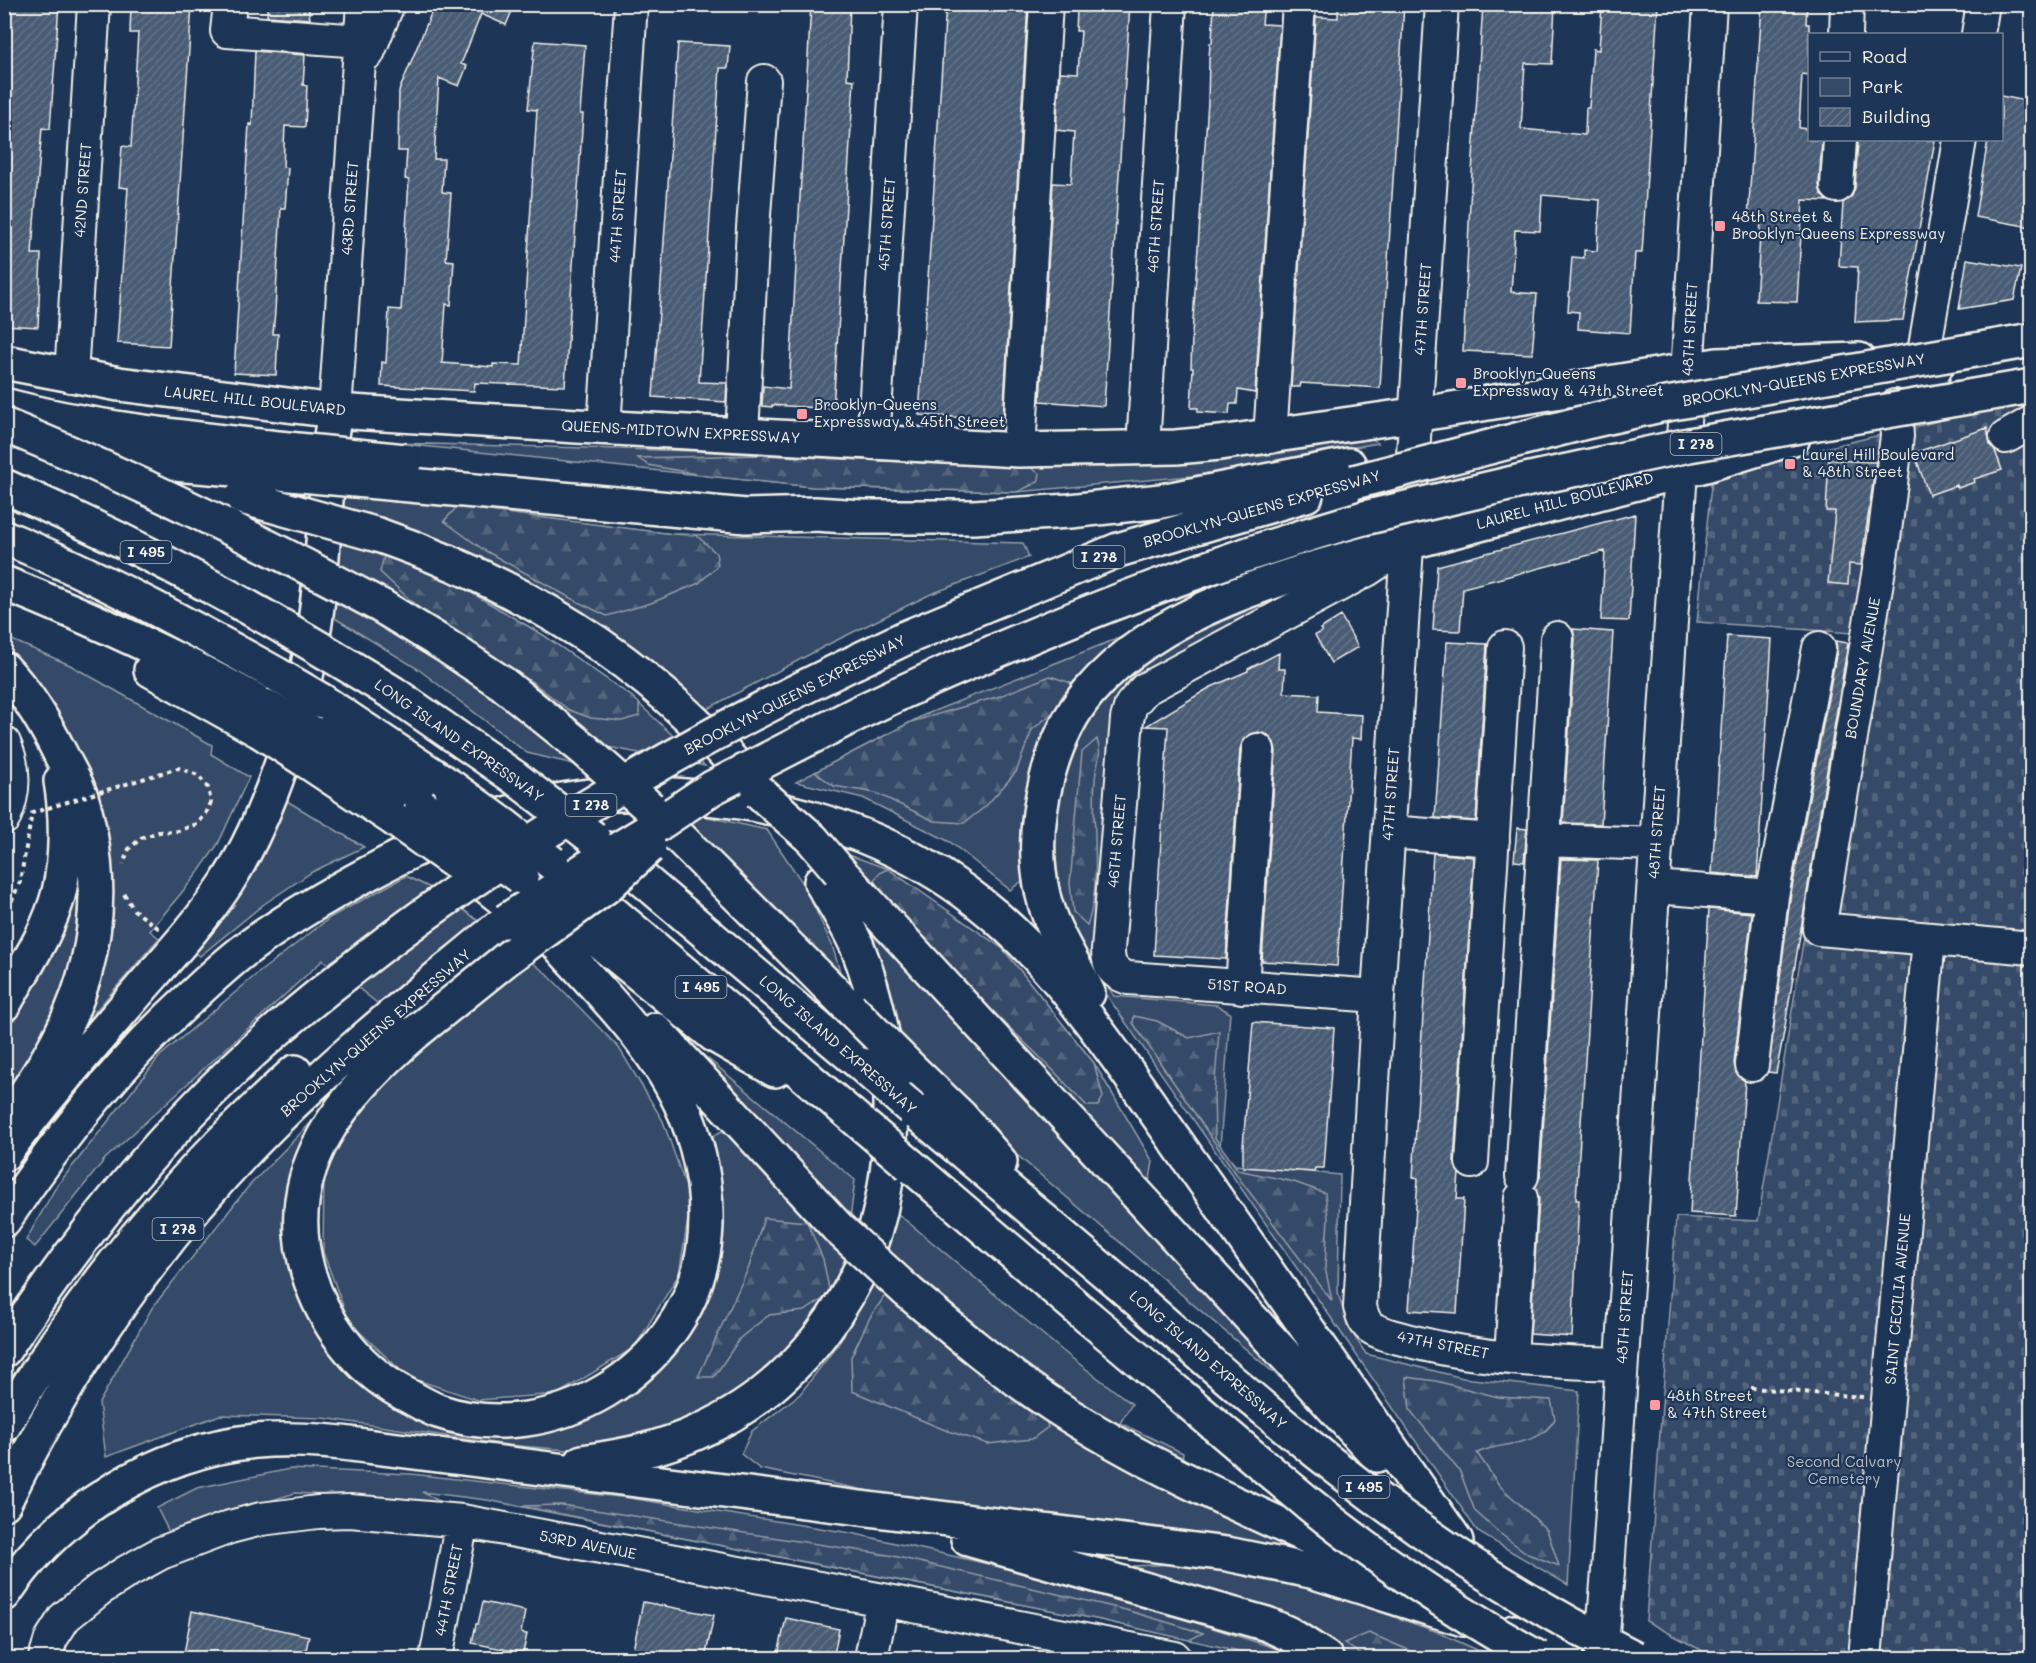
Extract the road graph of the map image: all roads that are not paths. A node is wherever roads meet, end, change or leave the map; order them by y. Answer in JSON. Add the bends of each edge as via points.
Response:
{"nodes":[{"id":1,"x":94,"y":4,"type":"edge"},
{"id":2,"x":230,"y":4,"type":"edge"},
{"id":3,"x":363,"y":4,"type":"edge"},
{"id":4,"x":388,"y":4,"type":"edge"},
{"id":5,"x":631,"y":4,"type":"edge"},
{"id":6,"x":901,"y":4,"type":"edge"},
{"id":7,"x":1046,"y":4,"type":"edge"},
{"id":8,"x":1170,"y":4,"type":"edge"},
{"id":9,"x":1299,"y":4,"type":"edge"},
{"id":10,"x":1442,"y":4,"type":"edge"},
{"id":11,"x":1710,"y":4,"type":"edge"},
{"id":12,"x":1847,"y":4,"type":"edge"},
{"id":13,"x":1983,"y":4,"type":"edge"},
{"id":14,"x":1846,"y":33,"type":"edge"},
{"id":15,"x":1978,"y":33,"type":"edge"},
{"id":16,"x":360,"y":41,"type":"junction"},
{"id":17,"x":358,"y":76,"type":"junction"},
{"id":18,"x":764,"y":81,"type":"dead end"},
{"id":19,"x":1840,"y":141,"type":"edge"},
{"id":20,"x":1960,"y":141,"type":"edge"},
{"id":21,"x":1837,"y":186,"type":"dead end"},
{"id":22,"x":2031,"y":340,"type":"edge"},
{"id":23,"x":2031,"y":353,"type":"edge"},
{"id":24,"x":1923,"y":358,"type":"junction"},
{"id":25,"x":4,"y":362,"type":"edge"},
{"id":26,"x":2031,"y":367,"type":"edge"},
{"id":27,"x":1687,"y":370,"type":"junction"},
{"id":28,"x":71,"y":376,"type":"junction"},
{"id":29,"x":2031,"y":386,"type":"edge"},
{"id":30,"x":4,"y":405,"type":"edge"},
{"id":31,"x":1895,"y":406,"type":"junction"},
{"id":32,"x":335,"y":411,"type":"junction"},
{"id":33,"x":1416,"y":415,"type":"junction"},
{"id":34,"x":508,"y":422,"type":"joint"},
{"id":35,"x":4,"y":425,"type":"edge"},
{"id":36,"x":604,"y":428,"type":"junction"},
{"id":37,"x":4,"y":432,"type":"edge"},
{"id":38,"x":742,"y":434,"type":"junction"},
{"id":39,"x":1270,"y":437,"type":"junction"},
{"id":40,"x":873,"y":442,"type":"junction"},
{"id":41,"x":1143,"y":447,"type":"junction"},
{"id":42,"x":1019,"y":450,"type":"junction"},
{"id":43,"x":1681,"y":471,"type":"junction"},
{"id":44,"x":256,"y":472,"type":"junction"},
{"id":45,"x":1351,"y":474,"type":"junction"},
{"id":46,"x":4,"y":486,"type":"edge"},
{"id":47,"x":4,"y":537,"type":"edge"},
{"id":48,"x":1407,"y":543,"type":"junction"},
{"id":49,"x":4,"y":584,"type":"edge"},
{"id":50,"x":4,"y":604,"type":"edge"},
{"id":51,"x":1557,"y":638,"type":"dead end"},
{"id":52,"x":1505,"y":647,"type":"dead end"},
{"id":53,"x":1819,"y":648,"type":"dead end"},
{"id":54,"x":4,"y":669,"type":"edge"},
{"id":55,"x":1131,"y":705,"type":"joint"},
{"id":56,"x":263,"y":718,"type":"junction"},
{"id":57,"x":4,"y":743,"type":"edge"},
{"id":58,"x":55,"y":744,"type":"junction"},
{"id":59,"x":1258,"y":750,"type":"dead end"},
{"id":60,"x":712,"y":788,"type":"junction"},
{"id":61,"x":408,"y":813,"type":"junction"},
{"id":62,"x":4,"y":818,"type":"edge"},
{"id":63,"x":1389,"y":832,"type":"junction"},
{"id":64,"x":1493,"y":840,"type":"junction"},
{"id":65,"x":1543,"y":840,"type":"junction"},
{"id":66,"x":1657,"y":844,"type":"junction"},
{"id":67,"x":831,"y":877,"type":"junction"},
{"id":68,"x":1654,"y":887,"type":"junction"},
{"id":69,"x":1772,"y":896,"type":"junction"},
{"id":70,"x":552,"y":938,"type":"junction"},
{"id":71,"x":1929,"y":939,"type":"junction"},
{"id":72,"x":2031,"y":948,"type":"edge"},
{"id":73,"x":1118,"y":974,"type":"joint"},
{"id":74,"x":1242,"y":987,"type":"junction"},
{"id":75,"x":1378,"y":996,"type":"junction"},
{"id":76,"x":4,"y":1004,"type":"edge"},
{"id":77,"x":396,"y":1017,"type":"junction"},
{"id":78,"x":1119,"y":1060,"type":"junction"},
{"id":79,"x":1752,"y":1065,"type":"dead end"},
{"id":80,"x":856,"y":1119,"type":"junction"},
{"id":81,"x":4,"y":1127,"type":"edge"},
{"id":82,"x":4,"y":1154,"type":"edge"},
{"id":83,"x":1472,"y":1162,"type":"dead end"},
{"id":84,"x":4,"y":1220,"type":"edge"},
{"id":85,"x":1068,"y":1241,"type":"junction"},
{"id":86,"x":4,"y":1350,"type":"edge"},
{"id":87,"x":1511,"y":1358,"type":"junction"},
{"id":88,"x":1621,"y":1364,"type":"junction"},
{"id":89,"x":4,"y":1425,"type":"edge"},
{"id":90,"x":542,"y":1468,"type":"junction"},
{"id":91,"x":4,"y":1503,"type":"edge"},
{"id":92,"x":857,"y":1508,"type":"junction"},
{"id":93,"x":462,"y":1521,"type":"junction"},
{"id":94,"x":1456,"y":1540,"type":"junction"},
{"id":95,"x":4,"y":1594,"type":"edge"},
{"id":96,"x":883,"y":1600,"type":"junction"},
{"id":97,"x":1548,"y":1653,"type":"edge"},
{"id":98,"x":45,"y":1659,"type":"edge"},
{"id":99,"x":436,"y":1659,"type":"edge"},
{"id":100,"x":871,"y":1659,"type":"edge"},
{"id":101,"x":1175,"y":1659,"type":"edge"},
{"id":102,"x":1326,"y":1659,"type":"edge"},
{"id":103,"x":1601,"y":1659,"type":"edge"},
{"id":104,"x":1610,"y":1659,"type":"edge"},
{"id":105,"x":1635,"y":1659,"type":"edge"},
{"id":106,"x":1865,"y":1659,"type":"edge"}],
"edges":[{"from":1,"to":28,"type":"street","name":"42ND STREET"},
{"from":2,"to":16,"type":"street","via":[[227,31]]},
{"from":3,"to":16,"type":"street","name":"43RD STREET"},
{"from":4,"to":17,"type":"street"},
{"from":5,"to":36,"type":"street","name":"44TH STREET"},
{"from":6,"to":40,"type":"street","name":"45TH STREET"},
{"from":7,"to":42,"type":"street"},
{"from":8,"to":41,"type":"street","name":"46TH STREET"},
{"from":9,"to":39,"type":"street"},
{"from":10,"to":33,"type":"street","name":"47TH STREET"},
{"from":11,"to":27,"type":"street","name":"48TH STREET"},
{"from":12,"to":14,"type":"street"},
{"from":13,"to":15,"type":"street"},
{"from":16,"to":17,"type":"street","name":"43RD STREET"},
{"from":17,"to":32,"type":"street","name":"43RD STREET"},
{"from":18,"to":38,"type":"street"},
{"from":19,"to":21,"type":"street"},
{"from":20,"to":24,"type":"street"},
{"from":22,"to":45,"type":"main road","name":"BROOKLYN-QUEENS EXPRESSWAY","bridge":true,"via":[[1396,454]]},
{"from":23,"to":24,"type":"main road"},
{"from":24,"to":27,"type":"main road","via":[[1718,365]]},
{"from":25,"to":28,"type":"main road","name":"LAUREL HILL BOULEVARD"},
{"from":26,"to":31,"type":"main road","name":"LAUREL HILL BOULEVARD"},
{"from":27,"to":33,"type":"main road","name":"BROOKLYN-QUEENS EXPRESSWAY"},
{"from":27,"to":43,"type":"street","name":"48TH STREET"},
{"from":28,"to":32,"type":"main road","name":"LAUREL HILL BOULEVARD"},
{"from":29,"to":60,"type":"main road","name":"BROOKLYN-QUEENS EXPRESSWAY","number":"I 278","bridge":true,"via":[[1655,452],[1530,479],[1364,519],[1216,564],[1113,601],[898,694]]},
{"from":30,"to":44,"type":"main road","via":[[194,439]]},
{"from":31,"to":43,"type":"main road","name":"LAUREL HILL BOULEVARD"},
{"from":31,"to":71,"type":"street","name":"BOUNDARY AVENUE","via":[[1897,436],[1884,539],[1819,929]]},
{"from":32,"to":34,"type":"main road","name":"LAUREL HILL BOULEVARD"},
{"from":32,"to":82,"type":"main road","via":[[307,675],[260,819],[226,884],[205,913]]},
{"from":33,"to":39,"type":"main road","name":"BROOKLYN-QUEENS EXPRESSWAY"},
{"from":33,"to":48,"type":"street","name":"47TH STREET"},
{"from":34,"to":36,"type":"main road","name":"QUEENS-MIDTOWN EXPRESSWAY"},
{"from":35,"to":85,"type":"main road","bridge":true,"via":[[227,525],[381,606],[502,683],[650,808],[961,1117]]},
{"from":36,"to":38,"type":"main road","name":"QUEENS-MIDTOWN EXPRESSWAY"},
{"from":37,"to":44,"type":"main road","via":[[150,462]]},
{"from":38,"to":40,"type":"main road","name":"QUEENS-MIDTOWN EXPRESSWAY"},
{"from":39,"to":41,"type":"main road","name":"BROOKLYN-QUEENS EXPRESSWAY"},
{"from":40,"to":42,"type":"main road","name":"QUEENS-MIDTOWN EXPRESSWAY"},
{"from":41,"to":42,"type":"main road","name":"QUEENS-MIDTOWN EXPRESSWAY"},
{"from":43,"to":48,"type":"main road","name":"LAUREL HILL BOULEVARD"},
{"from":43,"to":66,"type":"street","name":"48TH STREET"},
{"from":44,"to":45,"type":"main road","bridge":true,"via":[[402,473],[746,516],[862,517],[974,517],[1070,511]]},
{"from":44,"to":67,"type":"main road","bridge":true,"via":[[378,534],[480,575],[581,632],[687,714],[759,792],[812,839]]},
{"from":45,"to":86,"type":"main road","name":"BROOKLYN-QUEENS EXPRESSWAY","number":"I 278","bridge":true,"via":[[1260,507],[1118,550],[905,638],[753,713],[564,821],[403,929],[233,1070],[173,1132],[92,1227]]},
{"from":46,"to":85,"type":"main road","name":"LONG ISLAND EXPRESSWAY","number":"I 495","bridge":true,"via":[[214,587],[393,693],[513,777],[648,882]]},
{"from":47,"to":80,"type":"main road","number":"I 495","bridge":true,"via":[[87,574],[276,675],[451,787],[603,904]]},
{"from":48,"to":55,"type":"street","name":"LAUREL HILL BOULEVARD","via":[[1367,570],[1145,689]]},
{"from":48,"to":63,"type":"street","name":"47TH STREET"},
{"from":48,"to":78,"type":"main road","via":[[1305,571],[1191,617],[1154,636],[1118,663],[1075,711],[1056,748],[1044,790],[1037,844],[1040,881],[1054,928]]},
{"from":49,"to":56,"type":"main road","via":[[130,636],[214,677]]},
{"from":50,"to":56,"type":"main road","via":[[104,646],[177,684]]},
{"from":51,"to":65,"type":"street"},
{"from":52,"to":64,"type":"street"},
{"from":53,"to":69,"type":"street"},
{"from":54,"to":58,"type":"main road","via":[[28,698]]},
{"from":55,"to":73,"type":"street","name":"46TH STREET","via":[[1108,950],[1110,966]]},
{"from":56,"to":61,"type":"main road","bridge":true},
{"from":57,"to":62,"type":"street","via":[[12,780]]},
{"from":58,"to":76,"type":"main road","via":[[64,822],[59,892],[41,939]]},
{"from":58,"to":81,"type":"main road","via":[[79,790],[88,823],[96,876],[95,928],[84,976],[65,1027]]},
{"from":59,"to":74,"type":"street"},
{"from":60,"to":77,"type":"main road","name":"BROOKLYN-QUEENS EXPRESSWAY","number":"I 278","bridge":true,"via":[[506,921]]},
{"from":60,"to":77,"type":"main road","bridge":true,"via":[[608,886],[509,957]]},
{"from":61,"to":70,"type":"main road","bridge":true,"via":[[455,862]]},
{"from":61,"to":80,"type":"main road","bridge":true,"via":[[521,877],[714,1035]]},
{"from":63,"to":64,"type":"street"},
{"from":63,"to":75,"type":"street","name":"47TH STREET"},
{"from":64,"to":83,"type":"street"},
{"from":65,"to":66,"type":"street"},
{"from":65,"to":87,"type":"street"},
{"from":66,"to":68,"type":"street","name":"48TH STREET"},
{"from":67,"to":90,"type":"main road","via":[[870,982],[888,1080],[888,1169],[878,1218],[861,1265],[841,1304],[801,1359],[735,1412],[656,1449]]},
{"from":67,"to":94,"type":"main road"},
{"from":68,"to":69,"type":"street"},
{"from":68,"to":88,"type":"street","name":"48TH STREET"},
{"from":69,"to":79,"type":"street"},
{"from":70,"to":77,"type":"main road","via":[[629,1023],[661,1067],[693,1134],[704,1182],[702,1255],[687,1302],[645,1362],[608,1391],[544,1416],[517,1420],[438,1411],[373,1373],[340,1337],[318,1300],[305,1260],[301,1227],[303,1196],[313,1156],[333,1119],[382,1061]]},
{"from":70,"to":97,"type":"main road","bridge":true,"via":[[616,989],[839,1229],[906,1290],[1054,1406],[1165,1469]]},
{"from":71,"to":72,"type":"street"},
{"from":71,"to":106,"type":"street","name":"SAINT CECILIA AVENUE"},
{"from":73,"to":74,"type":"street","name":"51ST ROAD","via":[[1135,979]]},
{"from":74,"to":75,"type":"street","name":"51ST ROAD"},
{"from":75,"to":87,"type":"street","name":"47TH STREET","via":[[1362,1314],[1370,1327],[1402,1339]]},
{"from":77,"to":89,"type":"main road","name":"BROOKLYN-QUEENS EXPRESSWAY","number":"I 278","via":[[331,1040],[260,1104],[147,1223],[87,1299]]},
{"from":77,"to":91,"type":"main road","name":"BROOKLYN-QUEENS EXPRESSWAY","number":"I 278","via":[[343,1058],[273,1123],[171,1236],[76,1372]]},
{"from":78,"to":84,"type":"main road","via":[[1070,993],[1028,947],[977,901],[910,858],[841,828],[760,806],[665,795],[582,797],[503,816],[422,846],[319,900],[243,951],[169,1017],[108,1081]]},
{"from":78,"to":94,"type":"main road"},
{"from":80,"to":97,"type":"main road","number":"I 495","bridge":true,"via":[[1326,1517],[1460,1611]]},
{"from":85,"to":105,"type":"main road","name":"LONG ISLAND EXPRESSWAY","number":"I 495","bridge":true,"via":[[1287,1428],[1419,1528],[1525,1596]]},
{"from":87,"to":88,"type":"street","name":"47TH STREET"},
{"from":88,"to":103,"type":"street","name":"48TH STREET","bridge":true},
{"from":90,"to":92,"type":"main road"},
{"from":90,"to":95,"type":"main road","via":[[312,1440],[226,1445],[170,1462],[116,1488],[46,1542]]},
{"from":92,"to":97,"type":"main road","via":[[1185,1548],[1268,1562],[1348,1582]]},
{"from":92,"to":102,"type":"main road","via":[[1267,1624]]},
{"from":93,"to":96,"type":"street","name":"53RD AVENUE"},
{"from":93,"to":98,"type":"street","name":"53RD AVENUE","via":[[350,1511],[288,1515],[230,1527],[161,1553],[100,1589],[57,1627]]},
{"from":93,"to":99,"type":"street","name":"44TH STREET"},
{"from":94,"to":104,"type":"main road","via":[[1518,1604]]},
{"from":96,"to":100,"type":"street"},
{"from":96,"to":101,"type":"street","name":"53RD AVENUE"}]}
